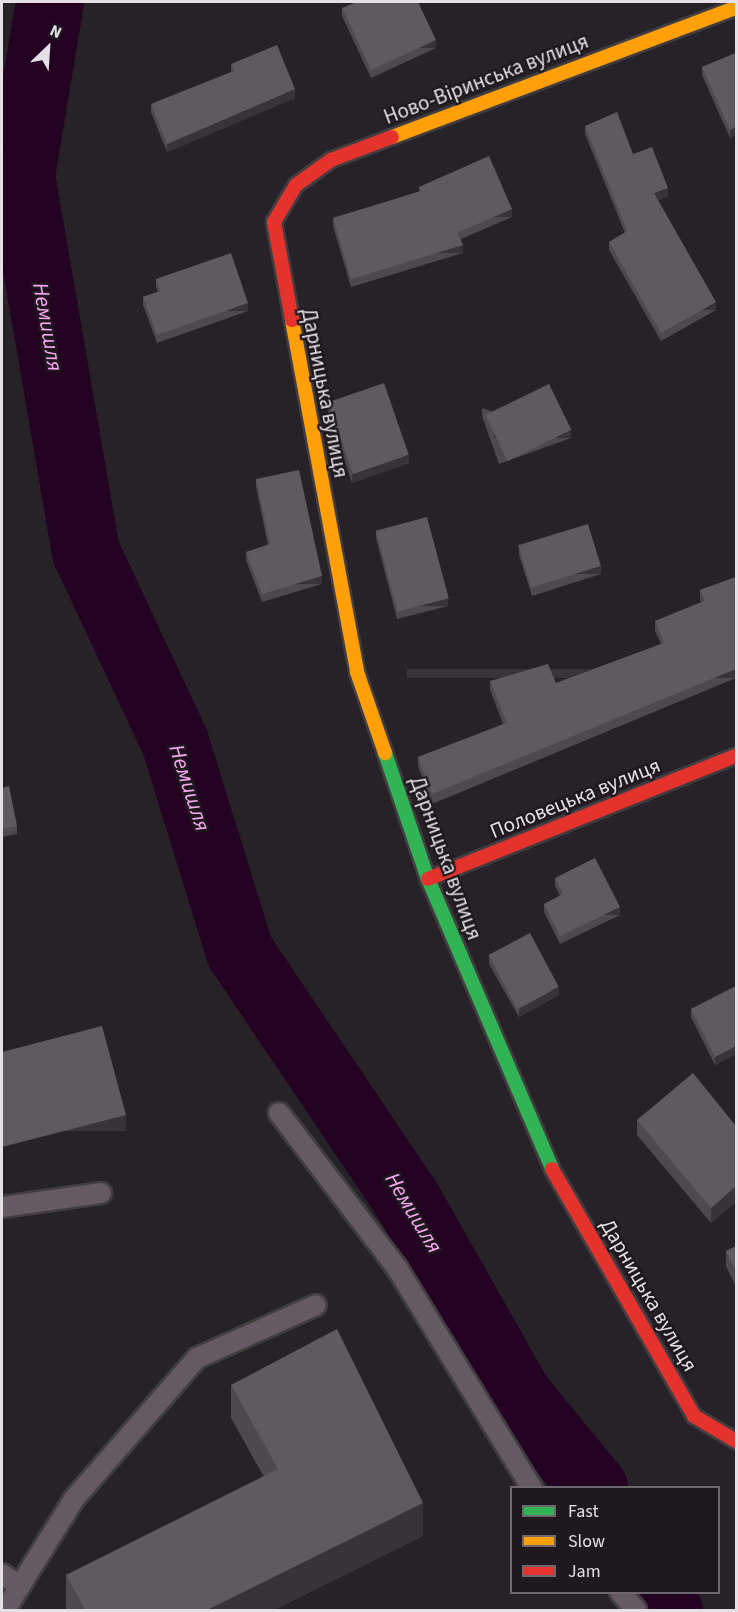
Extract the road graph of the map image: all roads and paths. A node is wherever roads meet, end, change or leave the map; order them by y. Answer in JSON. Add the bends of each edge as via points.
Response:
{"nodes":[{"id":1,"x":736,"y":8,"type":"edge"},
{"id":2,"x":274,"y":222,"type":"joint"},
{"id":3,"x":736,"y":756,"type":"edge"},
{"id":4,"x":428,"y":879,"type":"junction"},
{"id":5,"x":279,"y":1113,"type":"dead end"},
{"id":6,"x":101,"y":1193,"type":"dead end"},
{"id":7,"x":2,"y":1207,"type":"edge"},
{"id":8,"x":316,"y":1305,"type":"dead end"},
{"id":9,"x":736,"y":1441,"type":"edge"},
{"id":10,"x":531,"y":1486,"type":"edge"},
{"id":11,"x":2,"y":1574,"type":"edge"},
{"id":12,"x":20,"y":1586,"type":"junction"},
{"id":13,"x":621,"y":1594,"type":"edge"},
{"id":14,"x":5,"y":1611,"type":"edge"},
{"id":15,"x":636,"y":1611,"type":"edge"}],
"edges":[{"from":1,"to":2,"type":"street","name":"Ново-Віринська вулиця","via":[[331,160],[296,185]]},
{"from":2,"to":4,"type":"street","name":"Дарницька вулиця","via":[[357,672]]},
{"from":3,"to":4,"type":"street","name":"Половецька вулиця"},
{"from":4,"to":9,"type":"street","name":"Дарницька вулиця","via":[[535,1139],[694,1416]]},
{"from":5,"to":10,"type":"lane","via":[[397,1268]]},
{"from":6,"to":7,"type":"lane"},
{"from":8,"to":12,"type":"lane","via":[[197,1358],[74,1499]]},
{"from":11,"to":12,"type":"lane"},
{"from":12,"to":14,"type":"lane"},
{"from":13,"to":15,"type":"lane"}]}
